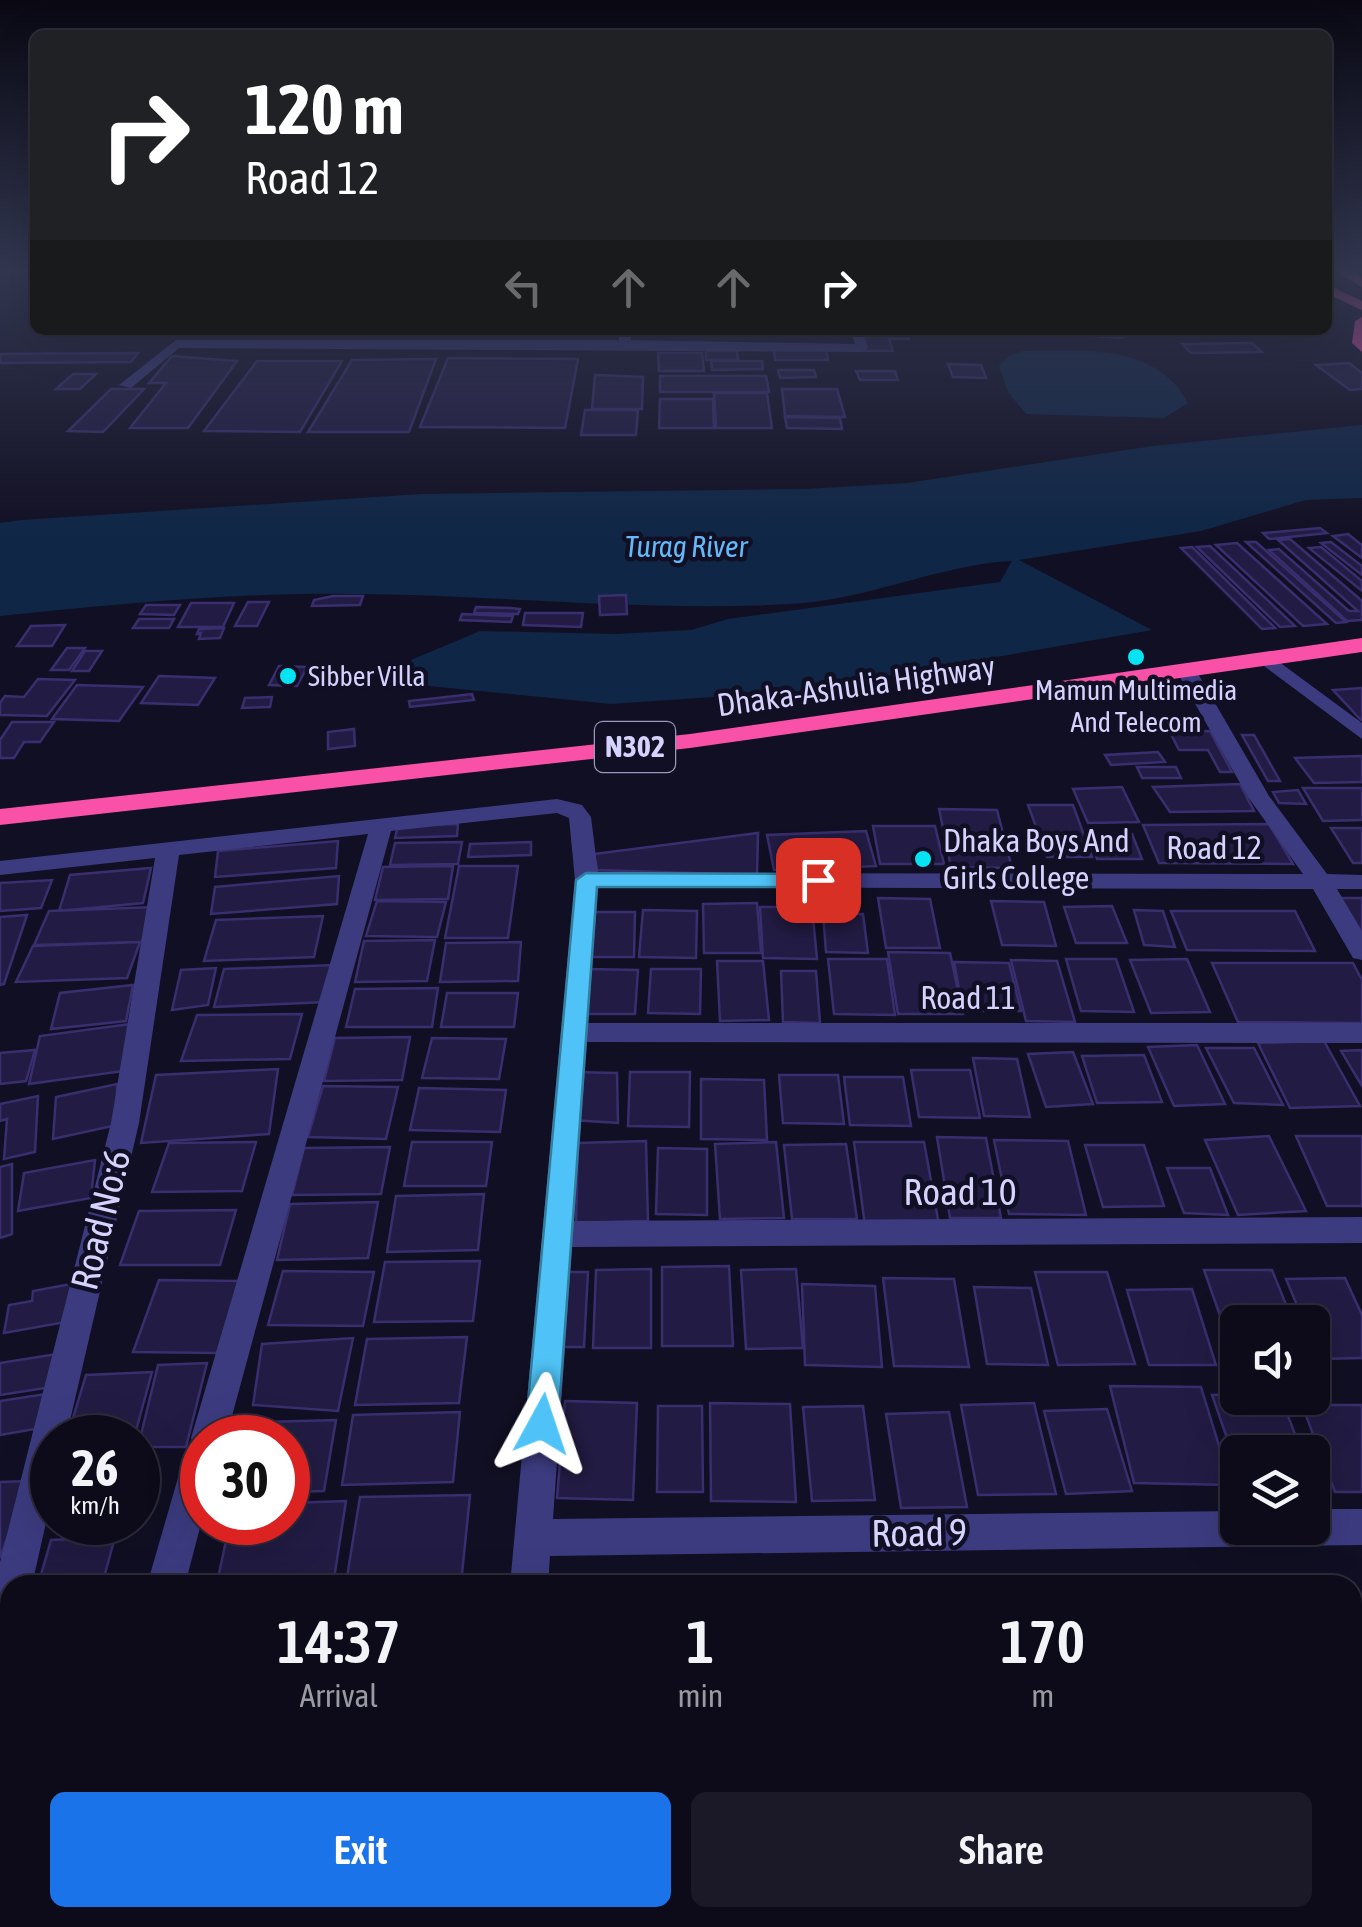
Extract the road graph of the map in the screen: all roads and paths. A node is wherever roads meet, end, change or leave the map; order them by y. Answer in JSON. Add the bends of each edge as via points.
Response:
{"nodes":[{"id":1,"x":155,"y":362,"type":"edge"},
{"id":2,"x":126,"y":386,"type":"dead end"},
{"id":3,"x":1362,"y":648,"type":"edge"},
{"id":4,"x":1267,"y":660,"type":"junction"},
{"id":5,"x":1188,"y":672,"type":"junction"},
{"id":6,"x":1362,"y":733,"type":"edge"},
{"id":7,"x":0,"y":818,"type":"edge"},
{"id":8,"x":382,"y":823,"type":"junction"},
{"id":9,"x":168,"y":850,"type":"junction"},
{"id":10,"x":0,"y":868,"type":"edge"},
{"id":11,"x":586,"y":880,"type":"junction"},
{"id":12,"x":1320,"y":881,"type":"junction"},
{"id":13,"x":1362,"y":882,"type":"edge"},
{"id":14,"x":1362,"y":952,"type":"edge"},
{"id":15,"x":574,"y":1032,"type":"junction"},
{"id":16,"x":1362,"y":1033,"type":"edge"},
{"id":17,"x":1362,"y":1230,"type":"edge"},
{"id":18,"x":558,"y":1234,"type":"junction"},
{"id":19,"x":215,"y":1415,"type":"edge"},
{"id":20,"x":1362,"y":1527,"type":"edge"},
{"id":21,"x":1330,"y":1528,"type":"edge"},
{"id":22,"x":1220,"y":1529,"type":"edge"},
{"id":23,"x":180,"y":1535,"type":"edge"},
{"id":24,"x":533,"y":1538,"type":"junction"},
{"id":25,"x":15,"y":1575,"type":"edge"},
{"id":26,"x":169,"y":1575,"type":"edge"},
{"id":27,"x":530,"y":1575,"type":"edge"}],
"edges":[{"from":1,"to":2,"type":"street"},
{"from":3,"to":4,"type":"highway","number":"N302"},
{"from":4,"to":5,"type":"highway","name":"Dhaka-Ashulia Highway","number":"N302"},
{"from":4,"to":6,"type":"street"},
{"from":5,"to":7,"type":"highway","name":"Dhaka-Ashulia Highway","number":"N302","via":[[690,742]]},
{"from":5,"to":12,"type":"street","via":[[1258,797]]},
{"from":8,"to":9,"type":"street"},
{"from":8,"to":11,"type":"street","via":[[557,806],[574,810]]},
{"from":8,"to":19,"type":"street"},
{"from":9,"to":10,"type":"street"},
{"from":9,"to":25,"type":"street","name":"Road No:6","via":[[125,1122]]},
{"from":11,"to":12,"type":"street","name":"Road 12"},
{"from":11,"to":15,"type":"street"},
{"from":12,"to":13,"type":"street","name":"Road 12"},
{"from":12,"to":14,"type":"street"},
{"from":15,"to":16,"type":"street","name":"Road 11"},
{"from":15,"to":18,"type":"street"},
{"from":17,"to":18,"type":"street","name":"Road 10"},
{"from":18,"to":24,"type":"street"},
{"from":20,"to":21,"type":"street","name":"Road 9"},
{"from":22,"to":24,"type":"street","name":"Road 9"},
{"from":23,"to":26,"type":"street"},
{"from":24,"to":27,"type":"street"}]}
